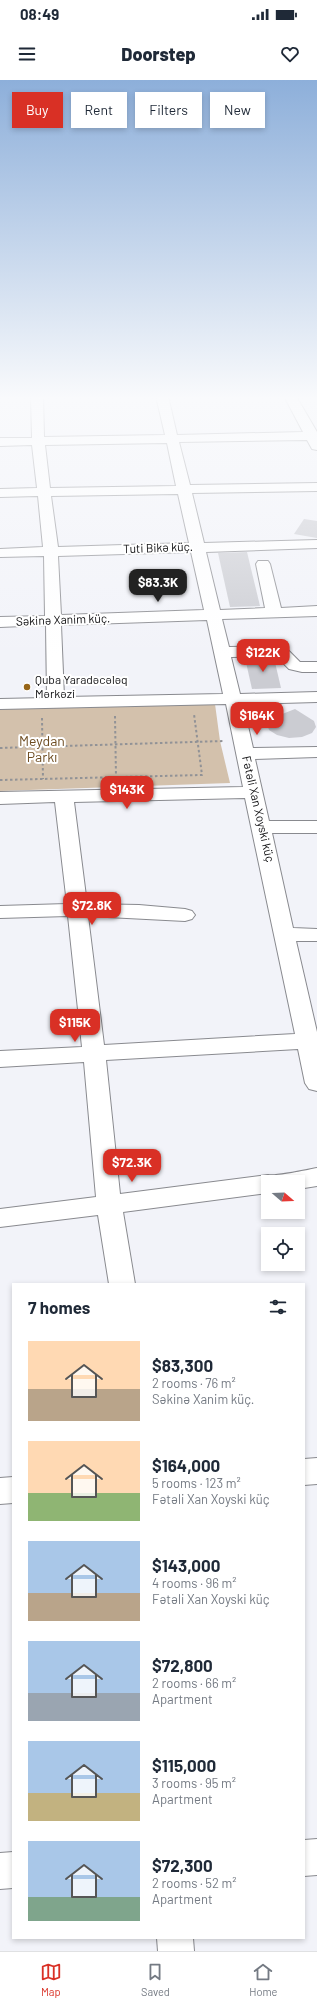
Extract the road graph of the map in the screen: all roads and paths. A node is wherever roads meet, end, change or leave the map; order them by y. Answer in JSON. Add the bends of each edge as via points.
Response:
{"nodes":[{"id":1,"x":42,"y":483,"type":"edge"},
{"id":2,"x":184,"y":483,"type":"edge"},
{"id":3,"x":317,"y":488,"type":"edge"},
{"id":4,"x":185,"y":489,"type":"junction"},
{"id":5,"x":43,"y":492,"type":"junction"},
{"id":6,"x":0,"y":493,"type":"edge"},
{"id":7,"x":317,"y":544,"type":"edge"},
{"id":8,"x":198,"y":547,"type":"junction"},
{"id":9,"x":51,"y":552,"type":"junction"},
{"id":10,"x":0,"y":553,"type":"edge"},
{"id":11,"x":263,"y":564,"type":"dead end"},
{"id":12,"x":317,"y":611,"type":"edge"},
{"id":13,"x":274,"y":613,"type":"junction"},
{"id":14,"x":214,"y":614,"type":"junction"},
{"id":15,"x":53,"y":621,"type":"junction"},
{"id":16,"x":0,"y":622,"type":"edge"},
{"id":17,"x":222,"y":652,"type":"junction"},
{"id":18,"x":317,"y":667,"type":"edge"},
{"id":19,"x":317,"y":697,"type":"edge"},
{"id":20,"x":233,"y":699,"type":"junction"},
{"id":21,"x":49,"y":703,"type":"junction"},
{"id":22,"x":0,"y":704,"type":"edge"},
{"id":23,"x":194,"y":711,"type":"dead end"},
{"id":24,"x":115,"y":713,"type":"dead end"},
{"id":25,"x":198,"y":741,"type":"junction"},
{"id":26,"x":114,"y":744,"type":"junction"},
{"id":27,"x":42,"y":747,"type":"junction"},
{"id":28,"x":244,"y":747,"type":"junction"},
{"id":29,"x":0,"y":748,"type":"edge"},
{"id":30,"x":317,"y":752,"type":"edge"},
{"id":31,"x":116,"y":777,"type":"junction"},
{"id":32,"x":0,"y":780,"type":"edge"},
{"id":33,"x":42,"y":788,"type":"junction"},
{"id":34,"x":253,"y":792,"type":"junction"},
{"id":35,"x":64,"y":796,"type":"junction"},
{"id":36,"x":0,"y":798,"type":"edge"},
{"id":37,"x":261,"y":827,"type":"junction"},
{"id":38,"x":317,"y":827,"type":"edge"},
{"id":39,"x":76,"y":910,"type":"junction"},
{"id":40,"x":0,"y":912,"type":"edge"},
{"id":41,"x":185,"y":915,"type":"dead end"},
{"id":42,"x":286,"y":934,"type":"junction"},
{"id":43,"x":317,"y":935,"type":"edge"},
{"id":44,"x":308,"y":1041,"type":"junction"},
{"id":45,"x":94,"y":1052,"type":"junction"},
{"id":46,"x":0,"y":1059,"type":"edge"},
{"id":47,"x":317,"y":1083,"type":"edge"},
{"id":48,"x":317,"y":1177,"type":"edge"},
{"id":49,"x":305,"y":1179,"type":"edge"},
{"id":50,"x":261,"y":1185,"type":"edge"},
{"id":51,"x":109,"y":1205,"type":"junction"},
{"id":52,"x":0,"y":1218,"type":"edge"},
{"id":53,"x":122,"y":1283,"type":"edge"},
{"id":54,"x":317,"y":1471,"type":"edge"},
{"id":55,"x":305,"y":1472,"type":"edge"},
{"id":56,"x":12,"y":1490,"type":"edge"},
{"id":57,"x":0,"y":1491,"type":"edge"},
{"id":58,"x":317,"y":1857,"type":"edge"},
{"id":59,"x":305,"y":1858,"type":"edge"},
{"id":60,"x":0,"y":1870,"type":"edge"},
{"id":61,"x":12,"y":1870,"type":"edge"},
{"id":62,"x":175,"y":1939,"type":"edge"},
{"id":63,"x":176,"y":1951,"type":"edge"}],
"edges":[{"from":1,"to":5,"type":"street"},
{"from":2,"to":4,"type":"street","name":"Fətəli Xan Xoyski küç"},
{"from":3,"to":4,"type":"street"},
{"from":4,"to":5,"type":"street"},
{"from":4,"to":8,"type":"street","name":"Fətəli Xan Xoyski küç"},
{"from":5,"to":6,"type":"street"},
{"from":5,"to":9,"type":"street"},
{"from":7,"to":8,"type":"street","name":"Tuti Bikə küç."},
{"from":8,"to":9,"type":"street","name":"Tuti Bikə küç."},
{"from":8,"to":14,"type":"street","name":"Fətəli Xan Xoyski küç"},
{"from":9,"to":10,"type":"street","name":"Tuti Bikə küç."},
{"from":9,"to":15,"type":"street"},
{"from":11,"to":13,"type":"street"},
{"from":12,"to":13,"type":"street","name":"Səkinə Xanim küç."},
{"from":13,"to":14,"type":"street","name":"Səkinə Xanim küç."},
{"from":14,"to":15,"type":"street","name":"Səkinə Xanim küç."},
{"from":14,"to":17,"type":"street","name":"Fətəli Xan Xoyski küç"},
{"from":15,"to":16,"type":"street","name":"Səkinə Xanim küç."},
{"from":15,"to":21,"type":"street"},
{"from":17,"to":18,"type":"street","via":[[280,651],[296,666]]},
{"from":17,"to":20,"type":"street","name":"Fətəli Xan Xoyski küç"},
{"from":19,"to":20,"type":"street"},
{"from":20,"to":21,"type":"street"},
{"from":20,"to":28,"type":"street","name":"Fətəli Xan Xoyski küç"},
{"from":21,"to":22,"type":"street"},
{"from":21,"to":27,"type":"path"},
{"from":23,"to":25,"type":"path"},
{"from":24,"to":26,"type":"path"},
{"from":25,"to":26,"type":"path"},
{"from":25,"to":28,"type":"path"},
{"from":25,"to":31,"type":"path","via":[[202,775]]},
{"from":26,"to":27,"type":"path"},
{"from":26,"to":31,"type":"path"},
{"from":27,"to":29,"type":"path"},
{"from":27,"to":33,"type":"path"},
{"from":28,"to":30,"type":"street"},
{"from":28,"to":34,"type":"street","name":"Fətəli Xan Xoyski küç"},
{"from":31,"to":33,"type":"path"},
{"from":32,"to":33,"type":"path"},
{"from":33,"to":35,"type":"street"},
{"from":33,"to":36,"type":"street"},
{"from":34,"to":35,"type":"street"},
{"from":34,"to":37,"type":"street","name":"Fətəli Xan Xoyski küç"},
{"from":35,"to":39,"type":"street"},
{"from":37,"to":38,"type":"street"},
{"from":37,"to":42,"type":"street","name":"Fətəli Xan Xoyski küç"},
{"from":39,"to":40,"type":"street"},
{"from":39,"to":41,"type":"street","via":[[144,911]]},
{"from":39,"to":45,"type":"street"},
{"from":42,"to":43,"type":"street"},
{"from":42,"to":44,"type":"street","name":"Fətəli Xan Xoyski küç"},
{"from":44,"to":45,"type":"street"},
{"from":44,"to":47,"type":"street","name":"Fətəli Xan Xoyski küç"},
{"from":45,"to":46,"type":"street"},
{"from":45,"to":51,"type":"street"},
{"from":48,"to":49,"type":"street"},
{"from":50,"to":51,"type":"street"},
{"from":51,"to":52,"type":"street"},
{"from":51,"to":53,"type":"street"},
{"from":54,"to":55,"type":"street"},
{"from":56,"to":57,"type":"street"},
{"from":58,"to":59,"type":"street"},
{"from":60,"to":61,"type":"street"},
{"from":62,"to":63,"type":"street"}]}
